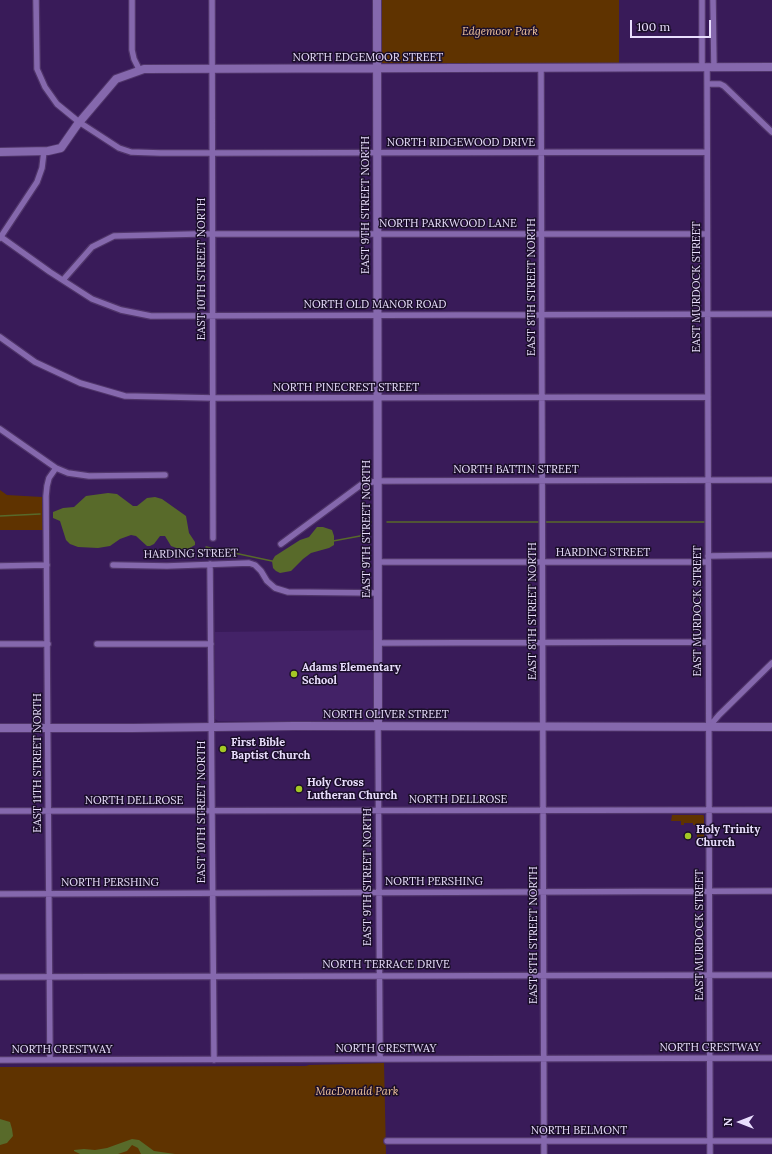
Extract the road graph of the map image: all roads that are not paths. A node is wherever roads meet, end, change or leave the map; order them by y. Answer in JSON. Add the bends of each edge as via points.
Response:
{"nodes":[{"id":1,"x":36,"y":0,"type":"edge"},
{"id":2,"x":132,"y":0,"type":"edge"},
{"id":3,"x":212,"y":0,"type":"edge"},
{"id":4,"x":377,"y":0,"type":"edge"},
{"id":5,"x":702,"y":0,"type":"edge"},
{"id":6,"x":713,"y":0,"type":"edge"},
{"id":7,"x":541,"y":68,"type":"junction"},
{"id":8,"x":708,"y":68,"type":"junction"},
{"id":9,"x":772,"y":68,"type":"edge"},
{"id":10,"x":212,"y":69,"type":"junction"},
{"id":11,"x":377,"y":69,"type":"junction"},
{"id":12,"x":140,"y":71,"type":"junction"},
{"id":13,"x":707,"y":84,"type":"junction"},
{"id":14,"x":80,"y":122,"type":"junction"},
{"id":15,"x":772,"y":132,"type":"edge"},
{"id":16,"x":44,"y":151,"type":"junction"},
{"id":17,"x":0,"y":152,"type":"edge"},
{"id":18,"x":707,"y":152,"type":"junction"},
{"id":19,"x":377,"y":153,"type":"junction"},
{"id":20,"x":542,"y":153,"type":"junction"},
{"id":21,"x":212,"y":154,"type":"junction"},
{"id":22,"x":212,"y":234,"type":"junction"},
{"id":23,"x":542,"y":234,"type":"junction"},
{"id":24,"x":707,"y":234,"type":"junction"},
{"id":25,"x":377,"y":235,"type":"junction"},
{"id":26,"x":0,"y":237,"type":"edge"},
{"id":27,"x":63,"y":280,"type":"junction"},
{"id":28,"x":707,"y":314,"type":"junction"},
{"id":29,"x":772,"y":314,"type":"edge"},
{"id":30,"x":213,"y":315,"type":"junction"},
{"id":31,"x":542,"y":315,"type":"junction"},
{"id":32,"x":378,"y":316,"type":"junction"},
{"id":33,"x":0,"y":337,"type":"edge"},
{"id":34,"x":542,"y":397,"type":"junction"},
{"id":35,"x":213,"y":398,"type":"junction"},
{"id":36,"x":378,"y":398,"type":"junction"},
{"id":37,"x":708,"y":398,"type":"junction"},
{"id":38,"x":0,"y":429,"type":"edge"},
{"id":39,"x":56,"y":468,"type":"junction"},
{"id":40,"x":165,"y":475,"type":"dead end"},
{"id":41,"x":542,"y":480,"type":"junction"},
{"id":42,"x":708,"y":480,"type":"junction"},
{"id":43,"x":772,"y":480,"type":"edge"},
{"id":44,"x":378,"y":481,"type":"junction"},
{"id":45,"x":213,"y":538,"type":"dead end"},
{"id":46,"x":281,"y":544,"type":"dead end"},
{"id":47,"x":772,"y":555,"type":"edge"},
{"id":48,"x":708,"y":556,"type":"junction"},
{"id":49,"x":378,"y":562,"type":"junction"},
{"id":50,"x":543,"y":562,"type":"junction"},
{"id":51,"x":708,"y":562,"type":"junction"},
{"id":52,"x":210,"y":564,"type":"junction"},
{"id":53,"x":48,"y":565,"type":"junction"},
{"id":54,"x":113,"y":565,"type":"dead end"},
{"id":55,"x":0,"y":566,"type":"edge"},
{"id":56,"x":378,"y":593,"type":"junction"},
{"id":57,"x":543,"y":642,"type":"junction"},
{"id":58,"x":708,"y":642,"type":"junction"},
{"id":59,"x":378,"y":643,"type":"junction"},
{"id":60,"x":0,"y":644,"type":"edge"},
{"id":61,"x":48,"y":644,"type":"junction"},
{"id":62,"x":97,"y":644,"type":"dead end"},
{"id":63,"x":211,"y":644,"type":"junction"},
{"id":64,"x":772,"y":663,"type":"edge"},
{"id":65,"x":378,"y":726,"type":"junction"},
{"id":66,"x":543,"y":726,"type":"junction"},
{"id":67,"x":211,"y":727,"type":"junction"},
{"id":68,"x":772,"y":727,"type":"edge"},
{"id":69,"x":0,"y":728,"type":"edge"},
{"id":70,"x":48,"y":728,"type":"junction"},
{"id":71,"x":708,"y":728,"type":"junction"},
{"id":72,"x":49,"y":810,"type":"junction"},
{"id":73,"x":379,"y":810,"type":"junction"},
{"id":74,"x":544,"y":810,"type":"junction"},
{"id":75,"x":709,"y":810,"type":"junction"},
{"id":76,"x":772,"y":810,"type":"edge"},
{"id":77,"x":0,"y":811,"type":"edge"},
{"id":78,"x":212,"y":811,"type":"junction"},
{"id":79,"x":772,"y":891,"type":"edge"},
{"id":80,"x":379,"y":892,"type":"junction"},
{"id":81,"x":544,"y":892,"type":"junction"},
{"id":82,"x":709,"y":892,"type":"junction"},
{"id":83,"x":49,"y":893,"type":"junction"},
{"id":84,"x":213,"y":893,"type":"junction"},
{"id":85,"x":0,"y":894,"type":"edge"},
{"id":86,"x":380,"y":975,"type":"junction"},
{"id":87,"x":544,"y":975,"type":"junction"},
{"id":88,"x":710,"y":975,"type":"junction"},
{"id":89,"x":772,"y":975,"type":"edge"},
{"id":90,"x":50,"y":976,"type":"junction"},
{"id":91,"x":213,"y":976,"type":"junction"},
{"id":92,"x":0,"y":977,"type":"edge"},
{"id":93,"x":380,"y":1058,"type":"junction"},
{"id":94,"x":544,"y":1058,"type":"junction"},
{"id":95,"x":710,"y":1058,"type":"junction"},
{"id":96,"x":772,"y":1058,"type":"edge"},
{"id":97,"x":0,"y":1060,"type":"edge"},
{"id":98,"x":50,"y":1060,"type":"junction"},
{"id":99,"x":214,"y":1060,"type":"junction"},
{"id":100,"x":387,"y":1141,"type":"dead end"},
{"id":101,"x":544,"y":1141,"type":"junction"},
{"id":102,"x":711,"y":1141,"type":"junction"},
{"id":103,"x":772,"y":1141,"type":"edge"},
{"id":104,"x":544,"y":1154,"type":"edge"},
{"id":105,"x":710,"y":1154,"type":"edge"}],
"edges":[{"from":1,"to":14,"type":"street","name":"NORTH RIDGEWOOD DRIVE","via":[[37,70],[57,104]]},
{"from":2,"to":12,"type":"street","via":[[132,50]]},
{"from":3,"to":10,"type":"street","name":"EAST 10TH STREET NORTH"},
{"from":4,"to":11,"type":"street","name":"EAST 9TH STREET NORTH"},
{"from":5,"to":8,"type":"street"},
{"from":6,"to":8,"type":"street"},
{"from":7,"to":8,"type":"street","name":"NORTH EDGEMOOR STREET"},
{"from":7,"to":11,"type":"street","name":"NORTH EDGEMOOR STREET"},
{"from":7,"to":20,"type":"street","name":"EAST 8TH STREET NORTH"},
{"from":8,"to":9,"type":"street","name":"NORTH EDGEMOOR STREET"},
{"from":8,"to":13,"type":"street","name":"EAST MURDOCK STREET"},
{"from":10,"to":11,"type":"street","name":"NORTH EDGEMOOR STREET"},
{"from":10,"to":12,"type":"street","name":"NORTH EDGEMOOR STREET"},
{"from":10,"to":21,"type":"street","name":"EAST 10TH STREET NORTH"},
{"from":11,"to":19,"type":"street","name":"EAST 9TH STREET NORTH"},
{"from":12,"to":14,"type":"street","name":"NORTH EDGEMOOR STREET","via":[[116,79]]},
{"from":13,"to":15,"type":"street","via":[[724,86]]},
{"from":13,"to":18,"type":"street","name":"EAST MURDOCK STREET"},
{"from":14,"to":16,"type":"street","name":"NORTH EDGEMOOR STREET","via":[[61,148]]},
{"from":14,"to":21,"type":"street","name":"NORTH RIDGEWOOD DRIVE","via":[[119,148],[131,152]]},
{"from":16,"to":17,"type":"street","name":"NORTH EDGEMOOR STREET"},
{"from":16,"to":26,"type":"street","via":[[37,182]]},
{"from":18,"to":20,"type":"street","name":"NORTH RIDGEWOOD DRIVE"},
{"from":18,"to":24,"type":"street","name":"EAST MURDOCK STREET"},
{"from":19,"to":20,"type":"street","name":"NORTH RIDGEWOOD DRIVE"},
{"from":19,"to":21,"type":"street","name":"NORTH RIDGEWOOD DRIVE"},
{"from":19,"to":25,"type":"street","name":"EAST 9TH STREET NORTH"},
{"from":20,"to":23,"type":"street","name":"EAST 8TH STREET NORTH"},
{"from":21,"to":22,"type":"street","name":"EAST 10TH STREET NORTH"},
{"from":22,"to":25,"type":"street","name":"NORTH PARKWOOD LANE"},
{"from":22,"to":27,"type":"street","name":"NORTH PARKWOOD LANE","via":[[114,236],[92,246]]},
{"from":22,"to":30,"type":"street","name":"EAST 10TH STREET NORTH"},
{"from":23,"to":24,"type":"street","name":"NORTH PARKWOOD LANE"},
{"from":23,"to":25,"type":"street","name":"NORTH PARKWOOD LANE"},
{"from":23,"to":31,"type":"street","name":"EAST 8TH STREET NORTH"},
{"from":24,"to":28,"type":"street","name":"EAST MURDOCK STREET"},
{"from":25,"to":32,"type":"street","name":"EAST 9TH STREET NORTH"},
{"from":26,"to":27,"type":"street","name":"NORTH OLD MANOR ROAD"},
{"from":27,"to":30,"type":"street","name":"NORTH OLD MANOR ROAD","via":[[92,298],[121,310],[151,316]]},
{"from":28,"to":29,"type":"street","name":"NORTH OLD MANOR ROAD"},
{"from":28,"to":31,"type":"street","name":"NORTH OLD MANOR ROAD"},
{"from":28,"to":37,"type":"street","name":"EAST MURDOCK STREET"},
{"from":30,"to":32,"type":"street","name":"NORTH OLD MANOR ROAD"},
{"from":30,"to":35,"type":"street","name":"EAST 10TH STREET NORTH"},
{"from":31,"to":32,"type":"street","name":"NORTH OLD MANOR ROAD"},
{"from":31,"to":34,"type":"street","name":"EAST 8TH STREET NORTH"},
{"from":32,"to":36,"type":"street","name":"EAST 9TH STREET NORTH"},
{"from":33,"to":35,"type":"street","name":"NORTH PINECREST STREET","via":[[35,362],[80,383],[125,396]]},
{"from":34,"to":36,"type":"street","name":"NORTH PINECREST STREET"},
{"from":34,"to":37,"type":"street","name":"NORTH PINECREST STREET"},
{"from":34,"to":41,"type":"street","name":"EAST 8TH STREET NORTH"},
{"from":35,"to":36,"type":"street","name":"NORTH PINECREST STREET"},
{"from":35,"to":45,"type":"street","name":"EAST 10TH STREET NORTH"},
{"from":36,"to":44,"type":"street","name":"EAST 9TH STREET NORTH"},
{"from":37,"to":42,"type":"street","name":"EAST MURDOCK STREET"},
{"from":38,"to":39,"type":"street"},
{"from":39,"to":40,"type":"street","via":[[83,476]]},
{"from":39,"to":53,"type":"street","name":"EAST 11TH STREET NORTH","via":[[47,486]]},
{"from":41,"to":42,"type":"street","name":"NORTH BATTIN STREET"},
{"from":41,"to":44,"type":"street","name":"NORTH BATTIN STREET"},
{"from":41,"to":50,"type":"street","name":"EAST 8TH STREET NORTH"},
{"from":42,"to":43,"type":"street","name":"NORTH BATTIN STREET"},
{"from":42,"to":48,"type":"street","name":"EAST MURDOCK STREET"},
{"from":44,"to":46,"type":"street","name":"NORTH BATTIN STREET","via":[[362,484]]},
{"from":44,"to":49,"type":"street","name":"EAST 9TH STREET NORTH"},
{"from":47,"to":48,"type":"street"},
{"from":48,"to":51,"type":"street","name":"EAST MURDOCK STREET"},
{"from":49,"to":50,"type":"street","name":"HARDING STREET"},
{"from":49,"to":56,"type":"street","name":"EAST 9TH STREET NORTH"},
{"from":50,"to":51,"type":"street","name":"HARDING STREET"},
{"from":50,"to":57,"type":"street","name":"EAST 8TH STREET NORTH"},
{"from":51,"to":58,"type":"street","name":"EAST MURDOCK STREET"},
{"from":52,"to":54,"type":"street","name":"HARDING STREET"},
{"from":52,"to":56,"type":"street","name":"HARDING STREET","via":[[255,565],[275,588],[288,592]]},
{"from":52,"to":63,"type":"street","name":"EAST 10TH STREET NORTH"},
{"from":53,"to":55,"type":"street"},
{"from":53,"to":61,"type":"street","name":"EAST 11TH STREET NORTH"},
{"from":56,"to":59,"type":"street","name":"EAST 9TH STREET NORTH"},
{"from":57,"to":58,"type":"street"},
{"from":57,"to":59,"type":"street"},
{"from":57,"to":66,"type":"street","name":"EAST 8TH STREET NORTH"},
{"from":58,"to":71,"type":"street","name":"EAST MURDOCK STREET"},
{"from":59,"to":65,"type":"street","name":"EAST 9TH STREET NORTH"},
{"from":60,"to":61,"type":"street"},
{"from":61,"to":70,"type":"street","name":"EAST 11TH STREET NORTH"},
{"from":62,"to":63,"type":"street"},
{"from":63,"to":67,"type":"street","name":"EAST 10TH STREET NORTH"},
{"from":64,"to":71,"type":"street"},
{"from":65,"to":66,"type":"street","name":"NORTH OLIVER STREET"},
{"from":65,"to":67,"type":"street","name":"NORTH OLIVER STREET"},
{"from":65,"to":73,"type":"street","name":"EAST 9TH STREET NORTH"},
{"from":66,"to":71,"type":"street","name":"NORTH OLIVER STREET"},
{"from":66,"to":74,"type":"street","name":"EAST 8TH STREET NORTH"},
{"from":67,"to":70,"type":"street","name":"NORTH OLIVER STREET"},
{"from":67,"to":78,"type":"street","name":"EAST 10TH STREET NORTH"},
{"from":68,"to":71,"type":"street","name":"NORTH OLIVER STREET"},
{"from":69,"to":70,"type":"street","name":"NORTH OLIVER STREET"},
{"from":70,"to":72,"type":"street","name":"EAST 11TH STREET NORTH"},
{"from":71,"to":75,"type":"street","name":"EAST MURDOCK STREET"},
{"from":72,"to":77,"type":"street","name":"NORTH DELLROSE"},
{"from":72,"to":78,"type":"street","name":"NORTH DELLROSE"},
{"from":72,"to":83,"type":"street","name":"EAST 11TH STREET NORTH"},
{"from":73,"to":74,"type":"street","name":"NORTH DELLROSE"},
{"from":73,"to":78,"type":"street","name":"NORTH DELLROSE"},
{"from":73,"to":80,"type":"street","name":"EAST 9TH STREET NORTH"},
{"from":74,"to":75,"type":"street","name":"NORTH DELLROSE"},
{"from":74,"to":81,"type":"street","name":"EAST 8TH STREET NORTH"},
{"from":75,"to":76,"type":"street","name":"NORTH DELLROSE"},
{"from":75,"to":82,"type":"street","name":"EAST MURDOCK STREET"},
{"from":78,"to":84,"type":"street","name":"EAST 10TH STREET NORTH"},
{"from":79,"to":82,"type":"street","name":"NORTH PERSHING"},
{"from":80,"to":81,"type":"street","name":"NORTH PERSHING"},
{"from":80,"to":84,"type":"street","name":"NORTH PERSHING"},
{"from":80,"to":86,"type":"street","name":"EAST 9TH STREET NORTH"},
{"from":81,"to":82,"type":"street","name":"NORTH PERSHING"},
{"from":81,"to":87,"type":"street","name":"EAST 8TH STREET NORTH"},
{"from":82,"to":88,"type":"street","name":"EAST MURDOCK STREET"},
{"from":83,"to":84,"type":"street","name":"NORTH PERSHING"},
{"from":83,"to":85,"type":"street","name":"NORTH PERSHING"},
{"from":83,"to":90,"type":"street","name":"EAST 11TH STREET NORTH"},
{"from":84,"to":91,"type":"street","name":"EAST 10TH STREET NORTH"},
{"from":86,"to":87,"type":"street","name":"NORTH TERRACE DRIVE"},
{"from":86,"to":91,"type":"street","name":"NORTH TERRACE DRIVE"},
{"from":86,"to":93,"type":"street","name":"EAST 9TH STREET NORTH"},
{"from":87,"to":88,"type":"street","name":"NORTH TERRACE DRIVE"},
{"from":87,"to":94,"type":"street","name":"EAST 8TH STREET NORTH"},
{"from":88,"to":89,"type":"street","name":"NORTH TERRACE DRIVE"},
{"from":88,"to":95,"type":"street","name":"EAST MURDOCK STREET"},
{"from":90,"to":91,"type":"street","name":"NORTH TERRACE DRIVE"},
{"from":90,"to":92,"type":"street","name":"NORTH TERRACE DRIVE"},
{"from":90,"to":98,"type":"street","name":"EAST 11TH STREET NORTH"},
{"from":91,"to":99,"type":"street","name":"EAST 10TH STREET NORTH"},
{"from":93,"to":94,"type":"street","name":"NORTH CRESTWAY"},
{"from":93,"to":99,"type":"street","name":"NORTH CRESTWAY"},
{"from":94,"to":95,"type":"street","name":"NORTH CRESTWAY"},
{"from":94,"to":101,"type":"street","name":"EAST 8TH STREET NORTH"},
{"from":95,"to":96,"type":"street","name":"NORTH CRESTWAY"},
{"from":95,"to":102,"type":"street","name":"EAST MURDOCK STREET"},
{"from":97,"to":98,"type":"street","name":"NORTH CRESTWAY"},
{"from":98,"to":99,"type":"street","name":"NORTH CRESTWAY"},
{"from":100,"to":101,"type":"street","name":"NORTH BELMONT"},
{"from":101,"to":102,"type":"street","name":"NORTH BELMONT"},
{"from":101,"to":104,"type":"street","name":"EAST 8TH STREET NORTH"},
{"from":102,"to":103,"type":"street","name":"NORTH BELMONT"},
{"from":102,"to":105,"type":"street","name":"EAST MURDOCK STREET"}]}
